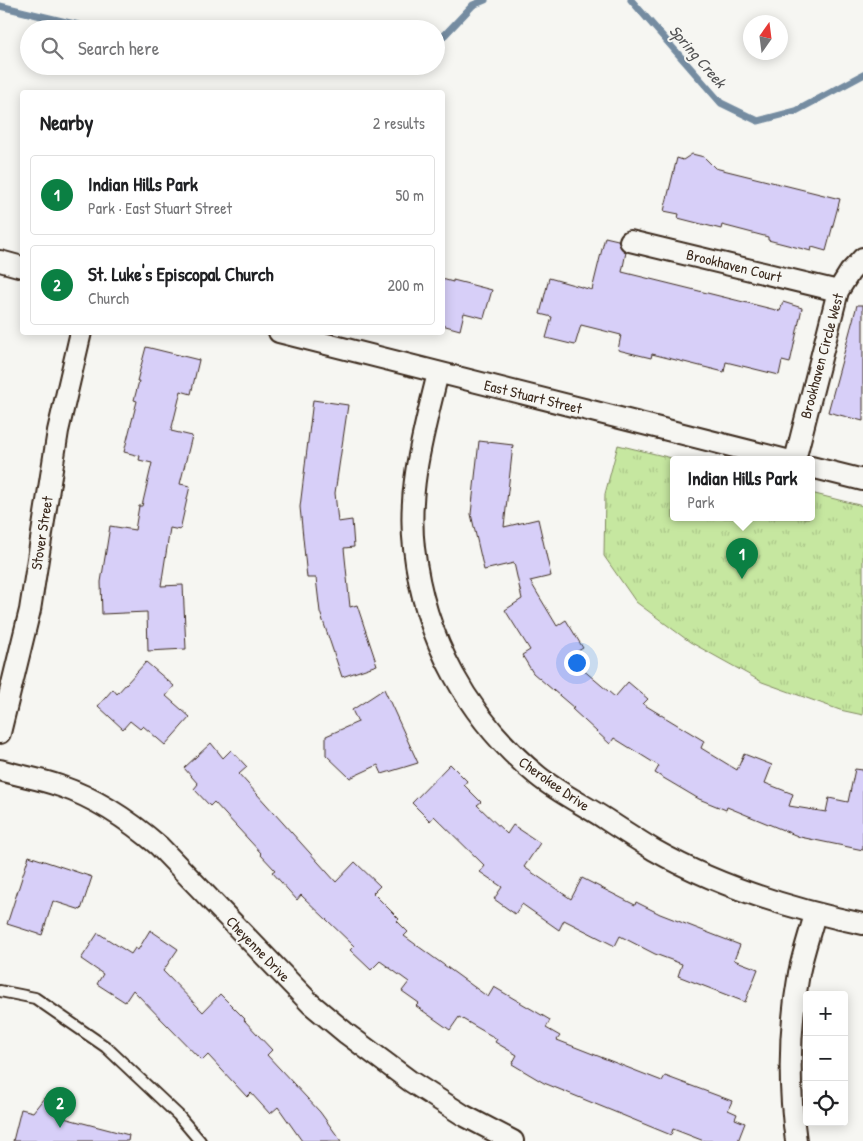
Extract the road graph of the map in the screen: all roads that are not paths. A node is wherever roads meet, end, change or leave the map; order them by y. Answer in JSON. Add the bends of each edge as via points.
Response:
{"nodes":[{"id":1,"x":630,"y":241,"type":"dead end"},
{"id":2,"x":863,"y":258,"type":"edge"},
{"id":3,"x":0,"y":261,"type":"edge"},
{"id":4,"x":20,"y":266,"type":"edge"},
{"id":5,"x":838,"y":291,"type":"junction"},
{"id":6,"x":80,"y":335,"type":"edge"},
{"id":7,"x":292,"y":335,"type":"edge"},
{"id":8,"x":438,"y":373,"type":"junction"},
{"id":9,"x":770,"y":456,"type":"edge"},
{"id":10,"x":796,"y":456,"type":"edge"},
{"id":11,"x":815,"y":467,"type":"edge"},
{"id":12,"x":863,"y":480,"type":"edge"},
{"id":13,"x":0,"y":733,"type":"edge"},
{"id":14,"x":0,"y":770,"type":"edge"},
{"id":15,"x":815,"y":914,"type":"junction"},
{"id":16,"x":863,"y":924,"type":"edge"},
{"id":17,"x":0,"y":991,"type":"edge"},
{"id":18,"x":500,"y":1138,"type":"edge"},
{"id":19,"x":200,"y":1141,"type":"edge"},
{"id":20,"x":796,"y":1141,"type":"edge"}],
"edges":[{"from":1,"to":5,"type":"street","name":"Brookhaven Court"},
{"from":2,"to":5,"type":"street","name":"Brookhaven Circle West"},
{"from":3,"to":4,"type":"street"},
{"from":5,"to":10,"type":"street","name":"Brookhaven Circle West"},
{"from":6,"to":13,"type":"street","name":"Stover Street","via":[[58,431],[30,610]]},
{"from":7,"to":8,"type":"street","name":"East Stuart Street"},
{"from":8,"to":9,"type":"street","name":"East Stuart Street"},
{"from":8,"to":15,"type":"street","name":"Cherokee Drive","via":[[418,455],[412,501],[414,547],[420,587],[433,631],[465,696],[514,756],[573,801],[709,877]]},
{"from":11,"to":12,"type":"street"},
{"from":14,"to":18,"type":"street","name":"Cheyenne Drive","via":[[88,797],[138,828],[311,1004],[410,1081]]},
{"from":15,"to":16,"type":"street","name":"Cherokee Drive"},
{"from":15,"to":20,"type":"street","via":[[793,1014],[791,1108]]},
{"from":17,"to":19,"type":"lane","via":[[35,998],[106,1047]]}]}
